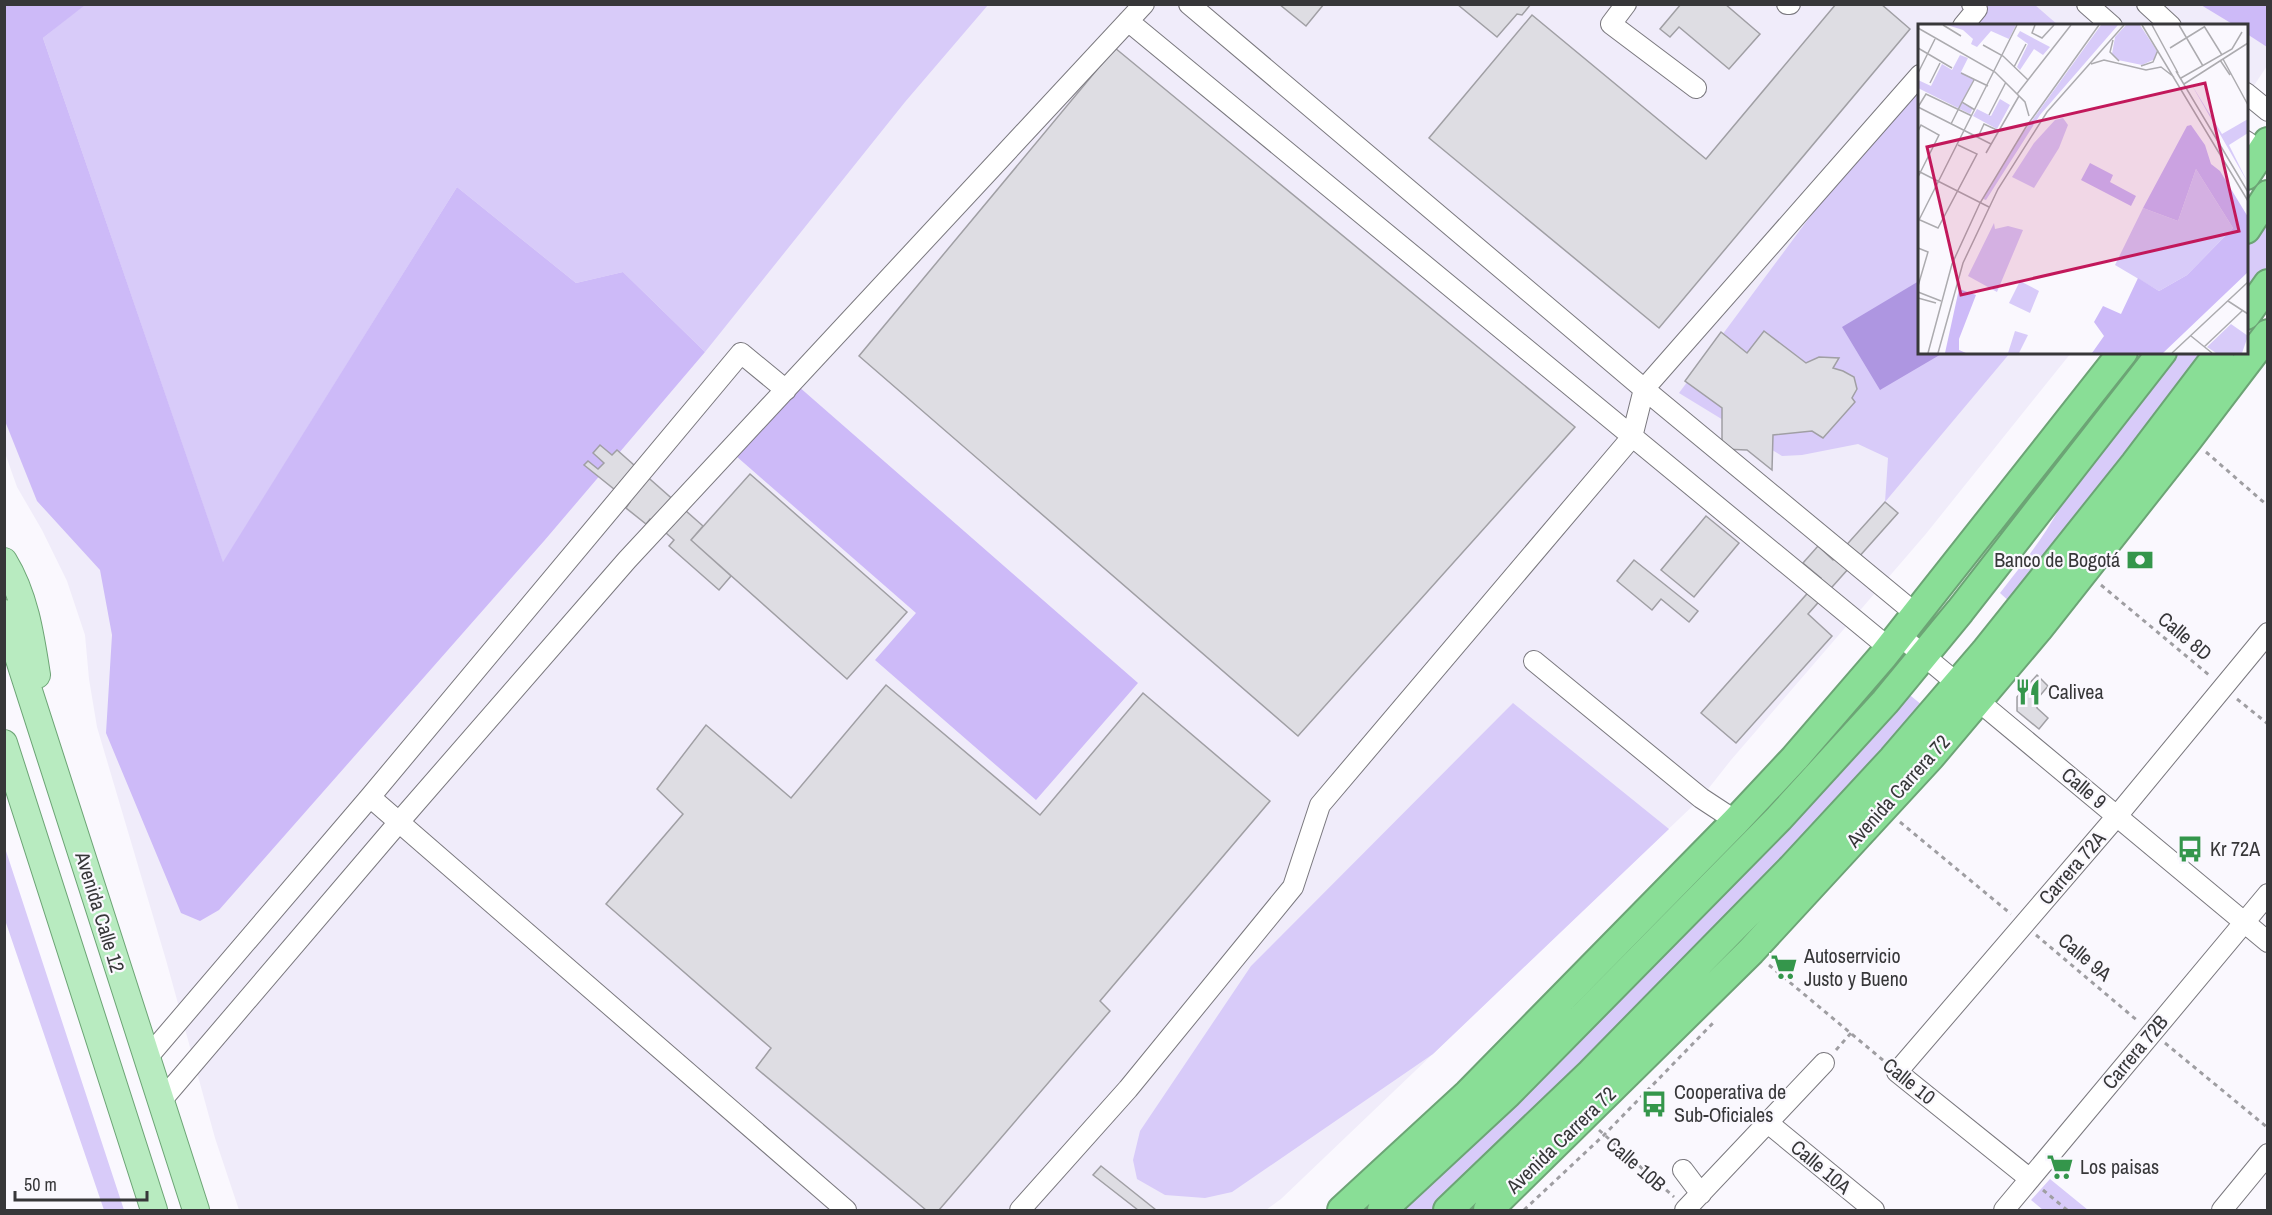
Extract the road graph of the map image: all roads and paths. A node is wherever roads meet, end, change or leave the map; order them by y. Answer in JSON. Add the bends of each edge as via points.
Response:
{"nodes":[{"id":1,"x":1144,"y":4,"type":"edge"},
{"id":2,"x":1189,"y":4,"type":"edge"},
{"id":3,"x":1626,"y":4,"type":"edge"},
{"id":4,"x":1972,"y":4,"type":"edge"},
{"id":5,"x":2087,"y":4,"type":"edge"},
{"id":6,"x":2147,"y":4,"type":"edge"},
{"id":7,"x":1128,"y":21,"type":"junction"},
{"id":8,"x":1965,"y":24,"type":"edge"},
{"id":9,"x":2110,"y":24,"type":"edge"},
{"id":10,"x":2169,"y":24,"type":"edge"},
{"id":11,"x":1918,"y":77,"type":"edge"},
{"id":12,"x":1696,"y":88,"type":"dead end"},
{"id":13,"x":2248,"y":94,"type":"edge"},
{"id":14,"x":2268,"y":111,"type":"edge"},
{"id":15,"x":2268,"y":195,"type":"edge"},
{"id":16,"x":2248,"y":227,"type":"edge"},
{"id":17,"x":2268,"y":284,"type":"edge"},
{"id":18,"x":2248,"y":314,"type":"edge"},
{"id":19,"x":2268,"y":334,"type":"edge"},
{"id":20,"x":2121,"y":354,"type":"edge"},
{"id":21,"x":2160,"y":354,"type":"edge"},
{"id":22,"x":2218,"y":354,"type":"edge"},
{"id":23,"x":1644,"y":389,"type":"junction"},
{"id":24,"x":786,"y":390,"type":"junction"},
{"id":25,"x":1632,"y":437,"type":"junction"},
{"id":26,"x":2188,"y":439,"type":"junction"},
{"id":27,"x":2268,"y":506,"type":"edge"},
{"id":28,"x":4,"y":561,"type":"edge"},
{"id":29,"x":2083,"y":571,"type":"junction"},
{"id":30,"x":4,"y":613,"type":"edge"},
{"id":31,"x":1902,"y":633,"type":"junction"},
{"id":32,"x":2268,"y":633,"type":"edge"},
{"id":33,"x":1924,"y":655,"type":"junction"},
{"id":34,"x":1534,"y":661,"type":"dead end"},
{"id":35,"x":2223,"y":687,"type":"junction"},
{"id":36,"x":1969,"y":693,"type":"junction"},
{"id":37,"x":2268,"y":724,"type":"edge"},
{"id":38,"x":4,"y":743,"type":"edge"},
{"id":39,"x":49,"y":752,"type":"junction"},
{"id":40,"x":370,"y":797,"type":"junction"},
{"id":41,"x":1884,"y":808,"type":"junction"},
{"id":42,"x":2117,"y":816,"type":"junction"},
{"id":43,"x":1736,"y":821,"type":"junction"},
{"id":44,"x":399,"y":822,"type":"junction"},
{"id":45,"x":2268,"y":894,"type":"edge"},
{"id":46,"x":2244,"y":922,"type":"junction"},
{"id":47,"x":2023,"y":924,"type":"junction"},
{"id":48,"x":2268,"y":942,"type":"edge"},
{"id":49,"x":1751,"y":951,"type":"junction"},
{"id":50,"x":2152,"y":1032,"type":"junction"},
{"id":51,"x":1647,"y":1056,"type":"junction"},
{"id":52,"x":147,"y":1058,"type":"junction"},
{"id":53,"x":1824,"y":1063,"type":"dead end"},
{"id":54,"x":1897,"y":1072,"type":"junction"},
{"id":55,"x":1591,"y":1073,"type":"junction"},
{"id":56,"x":161,"y":1101,"type":"junction"},
{"id":57,"x":1584,"y":1117,"type":"junction"},
{"id":58,"x":1768,"y":1123,"type":"junction"},
{"id":59,"x":2268,"y":1128,"type":"edge"},
{"id":60,"x":2268,"y":1154,"type":"edge"},
{"id":61,"x":1683,"y":1170,"type":"dead end"},
{"id":62,"x":1377,"y":1179,"type":"junction"},
{"id":63,"x":2030,"y":1179,"type":"junction"},
{"id":64,"x":1701,"y":1194,"type":"junction"},
{"id":65,"x":1861,"y":1206,"type":"edge"},
{"id":66,"x":154,"y":1210,"type":"edge"},
{"id":67,"x":196,"y":1210,"type":"edge"},
{"id":68,"x":846,"y":1210,"type":"edge"},
{"id":69,"x":1020,"y":1210,"type":"edge"},
{"id":70,"x":1342,"y":1210,"type":"edge"},
{"id":71,"x":1365,"y":1210,"type":"edge"},
{"id":72,"x":1382,"y":1210,"type":"edge"},
{"id":73,"x":1448,"y":1210,"type":"edge"},
{"id":74,"x":1488,"y":1210,"type":"edge"},
{"id":75,"x":1686,"y":1210,"type":"edge"},
{"id":76,"x":2004,"y":1210,"type":"edge"},
{"id":77,"x":2067,"y":1210,"type":"edge"},
{"id":78,"x":2222,"y":1210,"type":"edge"}],
"edges":[{"from":1,"to":7,"type":"street"},
{"from":2,"to":23,"type":"street"},
{"from":3,"to":12,"type":"street","via":[[1611,24]]},
{"from":4,"to":8,"type":"street","via":[[1977,9]]},
{"from":5,"to":9,"type":"street"},
{"from":6,"to":10,"type":"street"},
{"from":7,"to":24,"type":"street"},
{"from":7,"to":25,"type":"street"},
{"from":11,"to":23,"type":"street"},
{"from":13,"to":14,"type":"street"},
{"from":15,"to":16,"type":"highway"},
{"from":17,"to":18,"type":"highway"},
{"from":19,"to":26,"type":"highway","name":"Avenida Carrera 72"},
{"from":20,"to":31,"type":"highway"},
{"from":21,"to":33,"type":"highway"},
{"from":22,"to":36,"type":"highway","name":"Avenida Carrera 72"},
{"from":23,"to":25,"type":"street"},
{"from":23,"to":31,"type":"street"},
{"from":24,"to":40,"type":"street","via":[[741,353]]},
{"from":24,"to":44,"type":"street","via":[[627,560]]},
{"from":25,"to":31,"type":"street"},
{"from":25,"to":69,"type":"street","via":[[1320,805],[1293,887],[1128,1089]]},
{"from":26,"to":27,"type":"path"},
{"from":26,"to":29,"type":"highway","name":"Avenida Carrera 72"},
{"from":28,"to":39,"type":"main road","via":[[31,635]]},
{"from":29,"to":35,"type":"path","name":"Calle 8D"},
{"from":29,"to":36,"type":"highway","name":"Avenida Carrera 72"},
{"from":30,"to":39,"type":"main road","name":"Avenida Calle 12"},
{"from":31,"to":33,"type":"street","name":"Calle 9"},
{"from":31,"to":43,"type":"highway"},
{"from":32,"to":35,"type":"street","name":"Carrera 72A"},
{"from":33,"to":36,"type":"street","name":"Calle 9"},
{"from":33,"to":72,"type":"highway","via":[[1779,818],[1507,1094]]},
{"from":34,"to":43,"type":"street","via":[[1701,798]]},
{"from":35,"to":37,"type":"path","name":"Calle 8D"},
{"from":35,"to":42,"type":"street","name":"Carrera 72A"},
{"from":36,"to":41,"type":"highway","name":"Avenida Carrera 72"},
{"from":36,"to":42,"type":"street","name":"Calle 9"},
{"from":36,"to":55,"type":"highway","name":"Avenida Carrera 72","via":[[1893,759]]},
{"from":38,"to":66,"type":"main road","name":"Avenida Calle 12"},
{"from":39,"to":52,"type":"main road","name":"Avenida Calle 12"},
{"from":40,"to":44,"type":"street"},
{"from":40,"to":52,"type":"street"},
{"from":41,"to":47,"type":"path","name":"Calle 9A"},
{"from":41,"to":49,"type":"highway","name":"Avenida Carrera 72"},
{"from":42,"to":46,"type":"street","name":"Calle 9"},
{"from":42,"to":47,"type":"street","name":"Carrera 72A"},
{"from":43,"to":62,"type":"highway","via":[[1460,1101]]},
{"from":44,"to":56,"type":"street"},
{"from":44,"to":68,"type":"street"},
{"from":45,"to":46,"type":"street","name":"Carrera 72B"},
{"from":46,"to":48,"type":"street","name":"Calle 9"},
{"from":46,"to":50,"type":"street","name":"Carrera 72B"},
{"from":47,"to":50,"type":"path","name":"Calle 9A"},
{"from":47,"to":54,"type":"street","name":"Carrera 72A"},
{"from":49,"to":51,"type":"highway","name":"Avenida Carrera 72"},
{"from":49,"to":54,"type":"path","name":"Calle 10"},
{"from":50,"to":59,"type":"path","name":"Calle 9A"},
{"from":50,"to":63,"type":"street","name":"Carrera 72B"},
{"from":51,"to":55,"type":"highway"},
{"from":51,"to":57,"type":"highway","name":"Avenida Carrera 72"},
{"from":52,"to":56,"type":"main road","name":"Avenida Calle 12"},
{"from":53,"to":58,"type":"street"},
{"from":54,"to":63,"type":"street","name":"Calle 10"},
{"from":55,"to":73,"type":"highway","name":"Avenida Carrera 72"},
{"from":56,"to":67,"type":"main road","name":"Avenida Calle 12"},
{"from":57,"to":74,"type":"highway","name":"Avenida Carrera 72"},
{"from":57,"to":75,"type":"path","name":"Calle 10B"},
{"from":58,"to":64,"type":"street"},
{"from":58,"to":65,"type":"street","name":"Calle 10A"},
{"from":60,"to":78,"type":"street"},
{"from":61,"to":64,"type":"street"},
{"from":62,"to":70,"type":"highway"},
{"from":62,"to":71,"type":"highway"},
{"from":63,"to":76,"type":"street","name":"Carrera 72B"},
{"from":63,"to":77,"type":"path"},
{"from":64,"to":75,"type":"street"}]}
